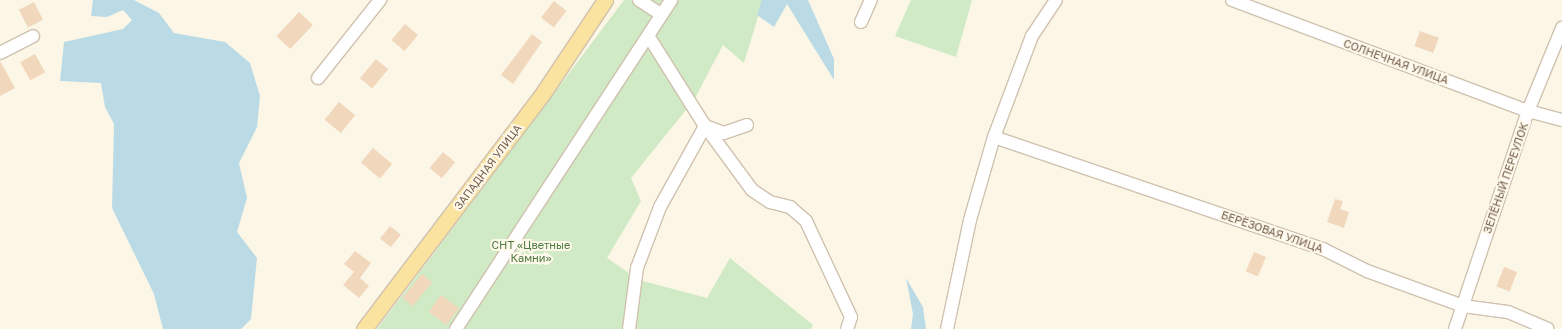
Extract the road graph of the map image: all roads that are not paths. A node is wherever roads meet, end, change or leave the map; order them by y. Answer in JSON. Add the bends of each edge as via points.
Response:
{"nodes":[{"id":1,"x":380,"y":0,"type":"edge"},
{"id":2,"x":605,"y":0,"type":"edge"},
{"id":3,"x":640,"y":0,"type":"edge"},
{"id":4,"x":671,"y":0,"type":"edge"},
{"id":5,"x":871,"y":0,"type":"edge"},
{"id":6,"x":1056,"y":0,"type":"edge"},
{"id":7,"x":1232,"y":0,"type":"edge"},
{"id":8,"x":662,"y":16,"type":"junction"},
{"id":9,"x":861,"y":22,"type":"dead end"},
{"id":10,"x":1562,"y":28,"type":"edge"},
{"id":11,"x":33,"y":36,"type":"dead end"},
{"id":12,"x":649,"y":37,"type":"junction"},
{"id":13,"x":0,"y":53,"type":"edge"},
{"id":14,"x":318,"y":78,"type":"dead end"},
{"id":15,"x":1528,"y":111,"type":"junction"},
{"id":16,"x":1562,"y":120,"type":"edge"},
{"id":17,"x":748,"y":125,"type":"dead end"},
{"id":18,"x":705,"y":126,"type":"junction"},
{"id":19,"x":994,"y":137,"type":"junction"},
{"id":20,"x":1462,"y":306,"type":"junction"},
{"id":21,"x":364,"y":329,"type":"edge"},
{"id":22,"x":456,"y":329,"type":"edge"},
{"id":23,"x":628,"y":329,"type":"edge"},
{"id":24,"x":847,"y":329,"type":"edge"},
{"id":25,"x":947,"y":329,"type":"edge"},
{"id":26,"x":1455,"y":329,"type":"edge"},
{"id":27,"x":1548,"y":329,"type":"edge"}],
"edges":[{"from":1,"to":14,"type":"street"},
{"from":2,"to":21,"type":"main road","name":"ЗАПАДНАЯ УЛИЦА","via":[[543,93]]},
{"from":3,"to":8,"type":"street"},
{"from":4,"to":8,"type":"street"},
{"from":5,"to":9,"type":"street"},
{"from":6,"to":19,"type":"street","via":[[1032,36]]},
{"from":7,"to":15,"type":"street","name":"СОЛНЕЧНАЯ УЛИЦА"},
{"from":8,"to":12,"type":"street"},
{"from":10,"to":15,"type":"street","name":"ЗЕЛЁНЫЙ ПЕРЕУЛОК"},
{"from":11,"to":13,"type":"street"},
{"from":12,"to":18,"type":"street"},
{"from":12,"to":22,"type":"street"},
{"from":15,"to":16,"type":"street","name":"СОЛНЕЧНАЯ УЛИЦА"},
{"from":15,"to":20,"type":"street","name":"ЗЕЛЁНЫЙ ПЕРЕУЛОК"},
{"from":17,"to":18,"type":"street","via":[[724,133]]},
{"from":18,"to":23,"type":"street","via":[[660,207],[637,268]]},
{"from":18,"to":24,"type":"street","via":[[752,190],[770,202],[790,207],[806,221],[852,317]]},
{"from":19,"to":20,"type":"street","name":"БЕРЁЗОВАЯ УЛИЦА","via":[[1323,249],[1368,271]]},
{"from":19,"to":25,"type":"street","via":[[970,220]]},
{"from":20,"to":26,"type":"street","name":"ЗЕЛЁНЫЙ ПЕРЕУЛОК"},
{"from":20,"to":27,"type":"street","name":"БЕРЁЗОВАЯ УЛИЦА","via":[[1508,312]]}]}
